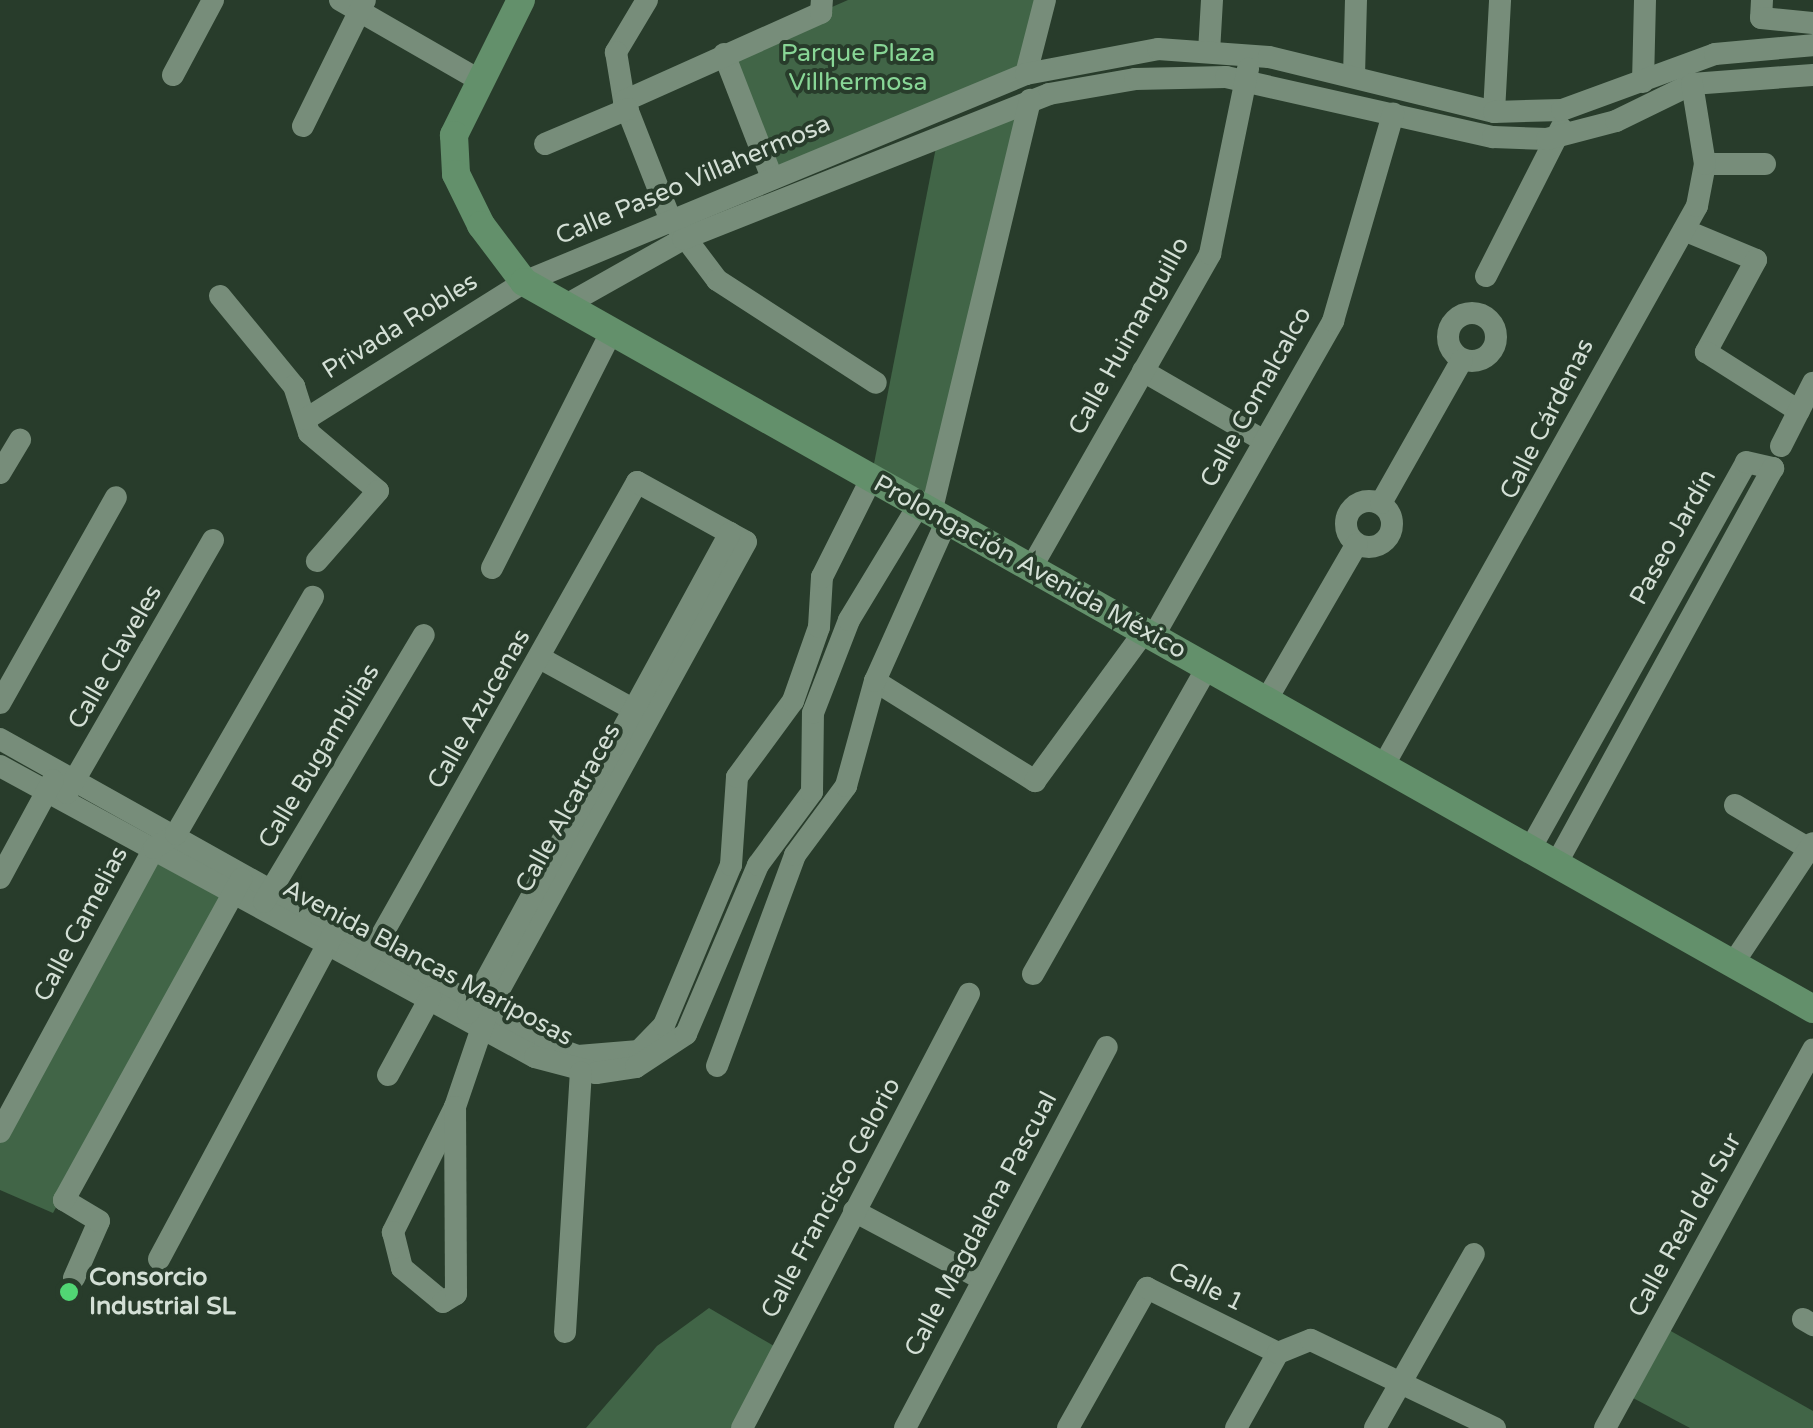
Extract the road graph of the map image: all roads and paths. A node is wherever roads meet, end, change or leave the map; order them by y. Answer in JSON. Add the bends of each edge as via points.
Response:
{"nodes":[{"id":1,"x":213,"y":0,"type":"edge"},
{"id":2,"x":521,"y":0,"type":"edge"},
{"id":3,"x":646,"y":0,"type":"edge"},
{"id":4,"x":1044,"y":0,"type":"edge"},
{"id":5,"x":1212,"y":0,"type":"edge"},
{"id":6,"x":1356,"y":0,"type":"edge"},
{"id":7,"x":1500,"y":0,"type":"edge"},
{"id":8,"x":1645,"y":0,"type":"edge"},
{"id":9,"x":1762,"y":0,"type":"edge"},
{"id":10,"x":355,"y":4,"type":"edge"},
{"id":11,"x":821,"y":6,"type":"edge"},
{"id":12,"x":1813,"y":23,"type":"edge"},
{"id":13,"x":1813,"y":46,"type":"edge"},
{"id":14,"x":1209,"y":52,"type":"junction"},
{"id":15,"x":724,"y":54,"type":"junction"},
{"id":16,"x":1249,"y":55,"type":"junction"},
{"id":17,"x":1026,"y":74,"type":"junction"},
{"id":18,"x":1813,"y":75,"type":"edge"},
{"id":19,"x":173,"y":76,"type":"dead end"},
{"id":20,"x":1354,"y":76,"type":"junction"},
{"id":21,"x":479,"y":80,"type":"junction"},
{"id":22,"x":1247,"y":80,"type":"junction"},
{"id":23,"x":1643,"y":82,"type":"junction"},
{"id":24,"x":1692,"y":84,"type":"junction"},
{"id":25,"x":975,"y":94,"type":"junction"},
{"id":26,"x":1030,"y":100,"type":"junction"},
{"id":27,"x":626,"y":105,"type":"junction"},
{"id":28,"x":1562,"y":110,"type":"junction"},
{"id":29,"x":1494,"y":112,"type":"junction"},
{"id":30,"x":1393,"y":114,"type":"junction"},
{"id":31,"x":984,"y":118,"type":"junction"},
{"id":32,"x":303,"y":126,"type":"dead end"},
{"id":33,"x":1560,"y":136,"type":"junction"},
{"id":34,"x":544,"y":144,"type":"dead end"},
{"id":35,"x":1705,"y":164,"type":"junction"},
{"id":36,"x":1765,"y":164,"type":"dead end"},
{"id":37,"x":772,"y":175,"type":"junction"},
{"id":38,"x":669,"y":216,"type":"junction"},
{"id":39,"x":1684,"y":230,"type":"junction"},
{"id":40,"x":684,"y":240,"type":"junction"},
{"id":41,"x":1486,"y":276,"type":"dead end"},
{"id":42,"x":524,"y":282,"type":"junction"},
{"id":43,"x":220,"y":296,"type":"dead end"},
{"id":44,"x":566,"y":305,"type":"junction"},
{"id":45,"x":612,"y":330,"type":"junction"},
{"id":46,"x":1462,"y":360,"type":"dead end"},
{"id":47,"x":1143,"y":370,"type":"junction"},
{"id":48,"x":876,"y":383,"type":"dead end"},
{"id":49,"x":1813,"y":383,"type":"edge"},
{"id":50,"x":1799,"y":411,"type":"junction"},
{"id":51,"x":306,"y":418,"type":"junction"},
{"id":52,"x":20,"y":440,"type":"dead end"},
{"id":53,"x":1264,"y":442,"type":"junction"},
{"id":54,"x":1781,"y":446,"type":"dead end"},
{"id":55,"x":0,"y":474,"type":"edge"},
{"id":56,"x":871,"y":478,"type":"junction"},
{"id":57,"x":116,"y":497,"type":"dead end"},
{"id":58,"x":1720,"y":506,"type":"junction"},
{"id":59,"x":931,"y":514,"type":"junction"},
{"id":60,"x":1749,"y":521,"type":"junction"},
{"id":61,"x":738,"y":538,"type":"joint"},
{"id":62,"x":213,"y":540,"type":"dead end"},
{"id":63,"x":317,"y":561,"type":"dead end"},
{"id":64,"x":492,"y":568,"type":"dead end"},
{"id":65,"x":1030,"y":570,"type":"junction"},
{"id":66,"x":1676,"y":590,"type":"junction"},
{"id":67,"x":313,"y":597,"type":"dead end"},
{"id":68,"x":1704,"y":604,"type":"junction"},
{"id":69,"x":1148,"y":634,"type":"junction"},
{"id":70,"x":424,"y":635,"type":"dead end"},
{"id":71,"x":540,"y":658,"type":"junction"},
{"id":72,"x":1638,"y":659,"type":"junction"},
{"id":73,"x":1208,"y":666,"type":"junction"},
{"id":74,"x":1665,"y":675,"type":"junction"},
{"id":75,"x":875,"y":682,"type":"junction"},
{"id":76,"x":1267,"y":700,"type":"junction"},
{"id":77,"x":0,"y":704,"type":"edge"},
{"id":78,"x":642,"y":714,"type":"junction"},
{"id":79,"x":1605,"y":715,"type":"junction"},
{"id":80,"x":1632,"y":732,"type":"junction"},
{"id":81,"x":0,"y":739,"type":"edge"},
{"id":82,"x":1385,"y":764,"type":"junction"},
{"id":83,"x":0,"y":766,"type":"edge"},
{"id":84,"x":61,"y":785,"type":"junction"},
{"id":85,"x":1735,"y":806,"type":"dead end"},
{"id":86,"x":176,"y":834,"type":"junction"},
{"id":87,"x":1809,"y":845,"type":"edge"},
{"id":88,"x":154,"y":848,"type":"junction"},
{"id":89,"x":1529,"y":851,"type":"junction"},
{"id":90,"x":1556,"y":865,"type":"junction"},
{"id":91,"x":0,"y":878,"type":"edge"},
{"id":92,"x":239,"y":882,"type":"junction"},
{"id":93,"x":267,"y":898,"type":"junction"},
{"id":94,"x":333,"y":934,"type":"junction"},
{"id":95,"x":371,"y":953,"type":"junction"},
{"id":96,"x":1732,"y":965,"type":"junction"},
{"id":97,"x":1033,"y":974,"type":"dead end"},
{"id":98,"x":969,"y":994,"type":"dead end"},
{"id":99,"x":430,"y":998,"type":"junction"},
{"id":100,"x":1813,"y":1009,"type":"edge"},
{"id":101,"x":477,"y":1015,"type":"junction"},
{"id":102,"x":1107,"y":1047,"type":"dead end"},
{"id":103,"x":1813,"y":1050,"type":"edge"},
{"id":104,"x":717,"y":1066,"type":"dead end"},
{"id":105,"x":581,"y":1072,"type":"junction"},
{"id":106,"x":388,"y":1074,"type":"dead end"},
{"id":107,"x":455,"y":1107,"type":"junction"},
{"id":108,"x":0,"y":1132,"type":"edge"},
{"id":109,"x":854,"y":1211,"type":"junction"},
{"id":110,"x":1474,"y":1254,"type":"dead end"},
{"id":111,"x":159,"y":1259,"type":"dead end"},
{"id":112,"x":74,"y":1278,"type":"dead end"},
{"id":113,"x":982,"y":1279,"type":"junction"},
{"id":114,"x":565,"y":1332,"type":"dead end"},
{"id":115,"x":1278,"y":1353,"type":"junction"},
{"id":116,"x":1404,"y":1378,"type":"junction"},
{"id":117,"x":742,"y":1428,"type":"edge"},
{"id":118,"x":905,"y":1428,"type":"edge"},
{"id":119,"x":1068,"y":1428,"type":"edge"},
{"id":120,"x":1236,"y":1428,"type":"edge"},
{"id":121,"x":1375,"y":1428,"type":"edge"},
{"id":122,"x":1495,"y":1428,"type":"edge"},
{"id":123,"x":1605,"y":1428,"type":"edge"}],
"edges":[{"from":1,"to":19,"type":"street"},
{"from":2,"to":21,"type":"main road","name":"Prolongación Avenida México"},
{"from":3,"to":27,"type":"street","via":[[616,52]]},
{"from":4,"to":17,"type":"street"},
{"from":5,"to":14,"type":"street"},
{"from":6,"to":20,"type":"street"},
{"from":7,"to":29,"type":"street"},
{"from":8,"to":23,"type":"street"},
{"from":9,"to":12,"type":"street","via":[[1761,18]]},
{"from":10,"to":21,"type":"street"},
{"from":10,"to":32,"type":"street"},
{"from":11,"to":15,"type":"street"},
{"from":13,"to":23,"type":"street","name":"Calle Paseo Villahermosa","via":[[1716,54]]},
{"from":14,"to":16,"type":"street","name":"Calle Paseo Villahermosa"},
{"from":14,"to":17,"type":"street","name":"Calle Paseo Villahermosa","via":[[1158,49]]},
{"from":15,"to":27,"type":"street"},
{"from":15,"to":37,"type":"street"},
{"from":16,"to":20,"type":"street","name":"Calle Paseo Villahermosa"},
{"from":16,"to":22,"type":"street","name":"Calle Huimanguillo"},
{"from":17,"to":25,"type":"street","name":"Calle Paseo Villahermosa"},
{"from":18,"to":24,"type":"street","name":"Calle Paseo Villahermosa"},
{"from":20,"to":29,"type":"street","name":"Calle Paseo Villahermosa"},
{"from":21,"to":42,"type":"main road","name":"Prolongación Avenida México","via":[[454,135],[456,174]]},
{"from":22,"to":26,"type":"street","name":"Calle Paseo Villahermosa","via":[[1135,79]]},
{"from":22,"to":30,"type":"street","name":"Calle Paseo Villahermosa"},
{"from":22,"to":47,"type":"street","name":"Calle Huimanguillo","via":[[1210,254]]},
{"from":23,"to":28,"type":"street","name":"Calle Paseo Villahermosa"},
{"from":24,"to":33,"type":"street","name":"Calle Paseo Villahermosa"},
{"from":24,"to":35,"type":"street","name":"Calle Cárdenas"},
{"from":25,"to":31,"type":"street"},
{"from":25,"to":37,"type":"street","name":"Calle Paseo Villahermosa"},
{"from":26,"to":31,"type":"street","name":"Calle Paseo Villahermosa"},
{"from":26,"to":59,"type":"street"},
{"from":27,"to":34,"type":"street"},
{"from":27,"to":38,"type":"street"},
{"from":28,"to":29,"type":"street","name":"Calle Paseo Villahermosa"},
{"from":28,"to":33,"type":"street"},
{"from":30,"to":33,"type":"street","name":"Calle Paseo Villahermosa","via":[[1493,137]]},
{"from":30,"to":53,"type":"street","name":"Calle Comalcalco","via":[[1332,321]]},
{"from":31,"to":40,"type":"street","name":"Calle Paseo Villahermosa"},
{"from":33,"to":41,"type":"street"},
{"from":35,"to":36,"type":"street"},
{"from":35,"to":39,"type":"street","name":"Calle Cárdenas"},
{"from":37,"to":38,"type":"street","name":"Calle Paseo Villahermosa"},
{"from":38,"to":40,"type":"street"},
{"from":38,"to":42,"type":"street","name":"Calle Paseo Villahermosa"},
{"from":39,"to":50,"type":"street","via":[[1756,260],[1706,352]]},
{"from":39,"to":82,"type":"street","name":"Calle Cárdenas"},
{"from":40,"to":44,"type":"street","name":"Calle Paseo Villahermosa"},
{"from":40,"to":48,"type":"street","via":[[717,280]]},
{"from":42,"to":44,"type":"main road","name":"Prolongación Avenida México"},
{"from":42,"to":51,"type":"street","name":"Privada Robles"},
{"from":43,"to":51,"type":"street","name":"Privada Robles","via":[[294,386]]},
{"from":44,"to":45,"type":"main road","name":"Prolongación Avenida México"},
{"from":45,"to":56,"type":"main road","name":"Prolongación Avenida México"},
{"from":45,"to":64,"type":"street"},
{"from":46,"to":76,"type":"street","via":[[1381,503],[1391,530],[1378,545],[1358,544]]},
{"from":47,"to":53,"type":"street"},
{"from":47,"to":65,"type":"street","name":"Calle Huimanguillo"},
{"from":49,"to":50,"type":"street"},
{"from":50,"to":54,"type":"street"},
{"from":51,"to":63,"type":"street","name":"Privada Robles","via":[[309,433],[378,491]]},
{"from":52,"to":55,"type":"street"},
{"from":53,"to":69,"type":"street","name":"Calle Comalcalco"},
{"from":56,"to":59,"type":"main road","name":"Prolongación Avenida México"},
{"from":56,"to":101,"type":"street","name":"Avenida Blancas Mariposas","via":[[822,578],[819,626],[793,701],[736,777],[732,866],[664,1025],[639,1050],[578,1056]]},
{"from":57,"to":77,"type":"street"},
{"from":58,"to":60,"type":"street"},
{"from":58,"to":60,"type":"street","name":"Paseo Jardín","via":[[1746,462],[1774,468]]},
{"from":58,"to":66,"type":"street","name":"Paseo Jardín"},
{"from":59,"to":65,"type":"main road","name":"Prolongación Avenida México"},
{"from":59,"to":75,"type":"street"},
{"from":59,"to":105,"type":"street","name":"Avenida Blancas Mariposas","via":[[849,620],[813,713],[812,792],[758,865],[686,1034],[636,1067]]},
{"from":60,"to":68,"type":"street","name":"Paseo Jardín"},
{"from":61,"to":71,"type":"street","name":"Calle Azucenas","via":[[637,482]]},
{"from":61,"to":78,"type":"street","name":"Calle Alcatraces"},
{"from":62,"to":84,"type":"street","name":"Calle Claveles"},
{"from":65,"to":69,"type":"main road","name":"Prolongación Avenida México"},
{"from":66,"to":68,"type":"street"},
{"from":66,"to":72,"type":"street","name":"Paseo Jardín"},
{"from":67,"to":86,"type":"street","name":"Calle Camelias"},
{"from":68,"to":74,"type":"street","name":"Paseo Jardín"},
{"from":69,"to":73,"type":"main road","name":"Prolongación Avenida México"},
{"from":69,"to":75,"type":"street","name":"Calle Comalcalco","via":[[1034,782]]},
{"from":70,"to":93,"type":"street","name":"Calle Bugambilias"},
{"from":71,"to":78,"type":"street"},
{"from":71,"to":95,"type":"street","name":"Calle Azucenas"},
{"from":72,"to":74,"type":"street"},
{"from":72,"to":79,"type":"street","name":"Paseo Jardín"},
{"from":73,"to":76,"type":"main road","name":"Prolongación Avenida México"},
{"from":73,"to":97,"type":"street"},
{"from":74,"to":80,"type":"street","name":"Paseo Jardín"},
{"from":75,"to":104,"type":"street","via":[[846,786],[795,855]]},
{"from":76,"to":82,"type":"main road","name":"Prolongación Avenida México"},
{"from":78,"to":101,"type":"street","name":"Calle Alcatraces"},
{"from":79,"to":80,"type":"street"},
{"from":79,"to":89,"type":"street","name":"Paseo Jardín"},
{"from":80,"to":90,"type":"street","name":"Paseo Jardín"},
{"from":81,"to":84,"type":"street","name":"Avenida Blancas Mariposas"},
{"from":82,"to":89,"type":"main road","name":"Prolongación Avenida México"},
{"from":83,"to":84,"type":"street","name":"Avenida Blancas Mariposas"},
{"from":84,"to":86,"type":"street","name":"Avenida Blancas Mariposas"},
{"from":84,"to":88,"type":"street","name":"Avenida Blancas Mariposas"},
{"from":84,"to":91,"type":"street","name":"Calle Claveles"},
{"from":85,"to":87,"type":"street"},
{"from":86,"to":88,"type":"street","name":"Calle Camelias"},
{"from":86,"to":92,"type":"street","name":"Avenida Blancas Mariposas"},
{"from":87,"to":96,"type":"street"},
{"from":88,"to":92,"type":"street","name":"Avenida Blancas Mariposas"},
{"from":88,"to":108,"type":"street","name":"Calle Camelias"},
{"from":89,"to":90,"type":"main road","name":"Prolongación Avenida México"},
{"from":90,"to":96,"type":"main road","name":"Prolongación Avenida México"},
{"from":92,"to":93,"type":"street","name":"Avenida Blancas Mariposas"},
{"from":92,"to":112,"type":"street","via":[[64,1200],[98,1221]]},
{"from":93,"to":94,"type":"street","name":"Avenida Blancas Mariposas"},
{"from":94,"to":95,"type":"street","name":"Avenida Blancas Mariposas"},
{"from":94,"to":111,"type":"street"},
{"from":95,"to":99,"type":"street","name":"Avenida Blancas Mariposas"},
{"from":95,"to":101,"type":"street","name":"Avenida Blancas Mariposas"},
{"from":96,"to":100,"type":"main road","name":"Prolongación Avenida México"},
{"from":98,"to":109,"type":"street","name":"Calle Francisco Celorio"},
{"from":99,"to":101,"type":"street","name":"Avenida Blancas Mariposas"},
{"from":99,"to":106,"type":"street"},
{"from":101,"to":105,"type":"street","name":"Avenida Blancas Mariposas"},
{"from":101,"to":107,"type":"street","name":"Calle Alcatraces"},
{"from":102,"to":113,"type":"street","name":"Calle Magdalena Pascual"},
{"from":103,"to":123,"type":"street","name":"Calle Real del Sur"},
{"from":105,"to":114,"type":"street"},
{"from":107,"to":107,"type":"street","name":"Calle Alcatraces","via":[[392,1232],[402,1268],[442,1302],[456,1294]]},
{"from":109,"to":113,"type":"street"},
{"from":109,"to":117,"type":"street","name":"Calle Francisco Celorio"},
{"from":110,"to":116,"type":"street"},
{"from":113,"to":118,"type":"street","name":"Calle Magdalena Pascual"},
{"from":115,"to":116,"type":"street","via":[[1311,1340]]},
{"from":115,"to":119,"type":"street","name":"Calle 1","via":[[1147,1288]]},
{"from":115,"to":120,"type":"street"},
{"from":116,"to":121,"type":"street"},
{"from":116,"to":122,"type":"street"}]}
